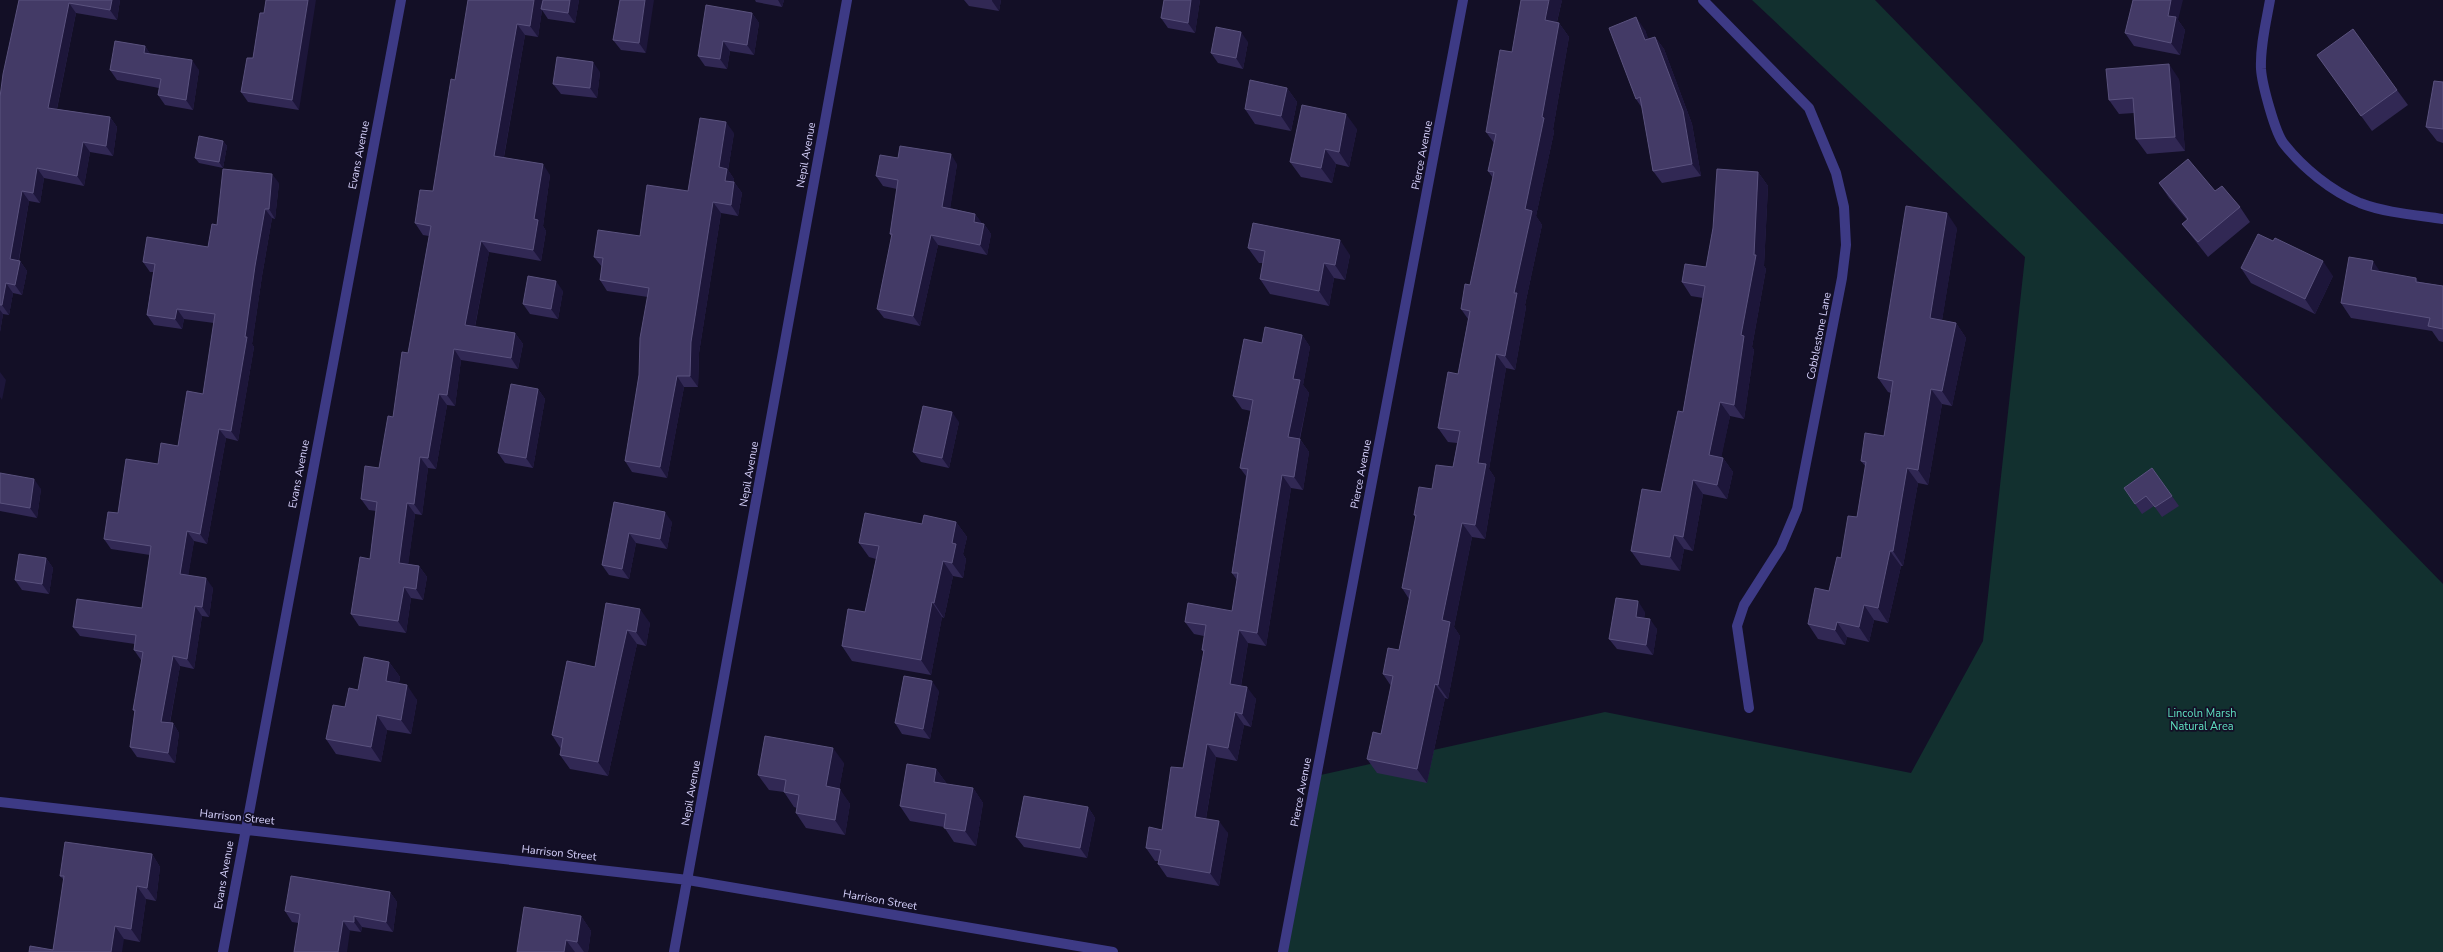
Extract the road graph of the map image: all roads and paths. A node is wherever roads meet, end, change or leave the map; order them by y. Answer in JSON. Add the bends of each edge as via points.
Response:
{"nodes":[{"id":1,"x":401,"y":0,"type":"edge"},
{"id":2,"x":847,"y":0,"type":"edge"},
{"id":3,"x":1463,"y":0,"type":"edge"},
{"id":4,"x":1703,"y":0,"type":"edge"},
{"id":5,"x":2270,"y":0,"type":"edge"},
{"id":6,"x":2443,"y":219,"type":"edge"},
{"id":7,"x":1749,"y":708,"type":"dead end"},
{"id":8,"x":0,"y":802,"type":"edge"},
{"id":9,"x":244,"y":829,"type":"junction"},
{"id":10,"x":688,"y":880,"type":"junction"},
{"id":11,"x":223,"y":952,"type":"edge"},
{"id":12,"x":674,"y":952,"type":"edge"},
{"id":13,"x":1113,"y":952,"type":"edge"},
{"id":14,"x":1283,"y":952,"type":"edge"}],
"edges":[{"from":1,"to":9,"type":"street","name":"Evans Avenue"},
{"from":2,"to":10,"type":"street","name":"Nepil Avenue"},
{"from":3,"to":14,"type":"street","name":"Pierce Avenue"},
{"from":4,"to":7,"type":"street","name":"Cobblestone Lane","via":[[1809,108],[1836,173],[1844,207],[1846,245],[1842,278],[1799,503],[1782,547],[1744,605],[1737,626]]},
{"from":5,"to":6,"type":"street","via":[[2261,47],[2261,70],[2266,98],[2283,143],[2319,179],[2360,203]]},
{"from":8,"to":9,"type":"street","name":"Harrison Street"},
{"from":9,"to":10,"type":"street","name":"Harrison Street"},
{"from":9,"to":11,"type":"street","name":"Evans Avenue"},
{"from":10,"to":12,"type":"street","name":"Nepil Avenue"},
{"from":10,"to":13,"type":"street","name":"Harrison Street"}]}
